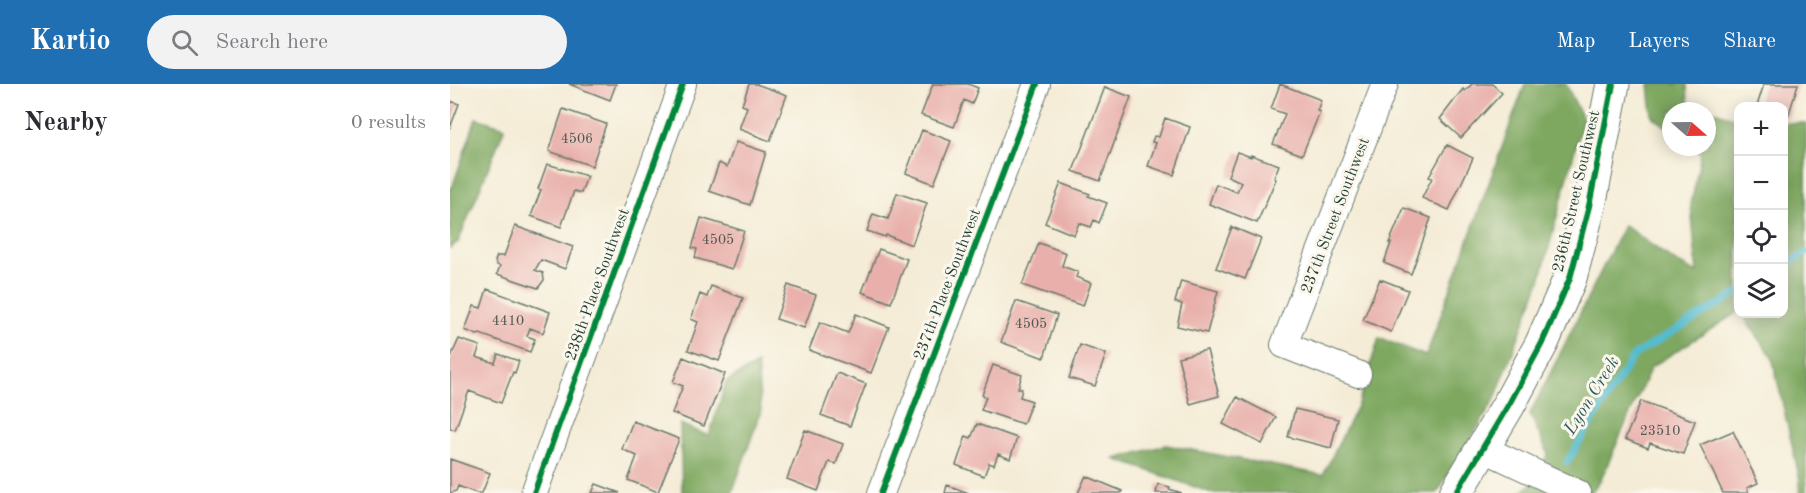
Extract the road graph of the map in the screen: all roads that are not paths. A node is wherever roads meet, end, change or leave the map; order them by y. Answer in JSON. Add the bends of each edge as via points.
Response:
{"nodes":[{"id":1,"x":683,"y":84,"type":"edge"},
{"id":2,"x":1037,"y":84,"type":"edge"},
{"id":3,"x":1385,"y":84,"type":"edge"},
{"id":4,"x":1613,"y":84,"type":"edge"},
{"id":5,"x":1358,"y":374,"type":"dead end"},
{"id":6,"x":1482,"y":448,"type":"junction"},
{"id":7,"x":534,"y":493,"type":"edge"},
{"id":8,"x":881,"y":493,"type":"edge"},
{"id":9,"x":1456,"y":493,"type":"edge"},
{"id":10,"x":1578,"y":493,"type":"edge"}],
"edges":[{"from":1,"to":7,"type":"street","name":"238th Place Southwest"},
{"from":2,"to":8,"type":"street","name":"237th Place Southwest"},
{"from":3,"to":5,"type":"street","name":"237th Street Southwest","via":[[1284,345]]},
{"from":4,"to":6,"type":"main road","name":"236th Street Southwest","via":[[1570,278],[1542,344]]},
{"from":6,"to":9,"type":"main road","name":"236th Street Southwest"},
{"from":6,"to":10,"type":"street"}]}
